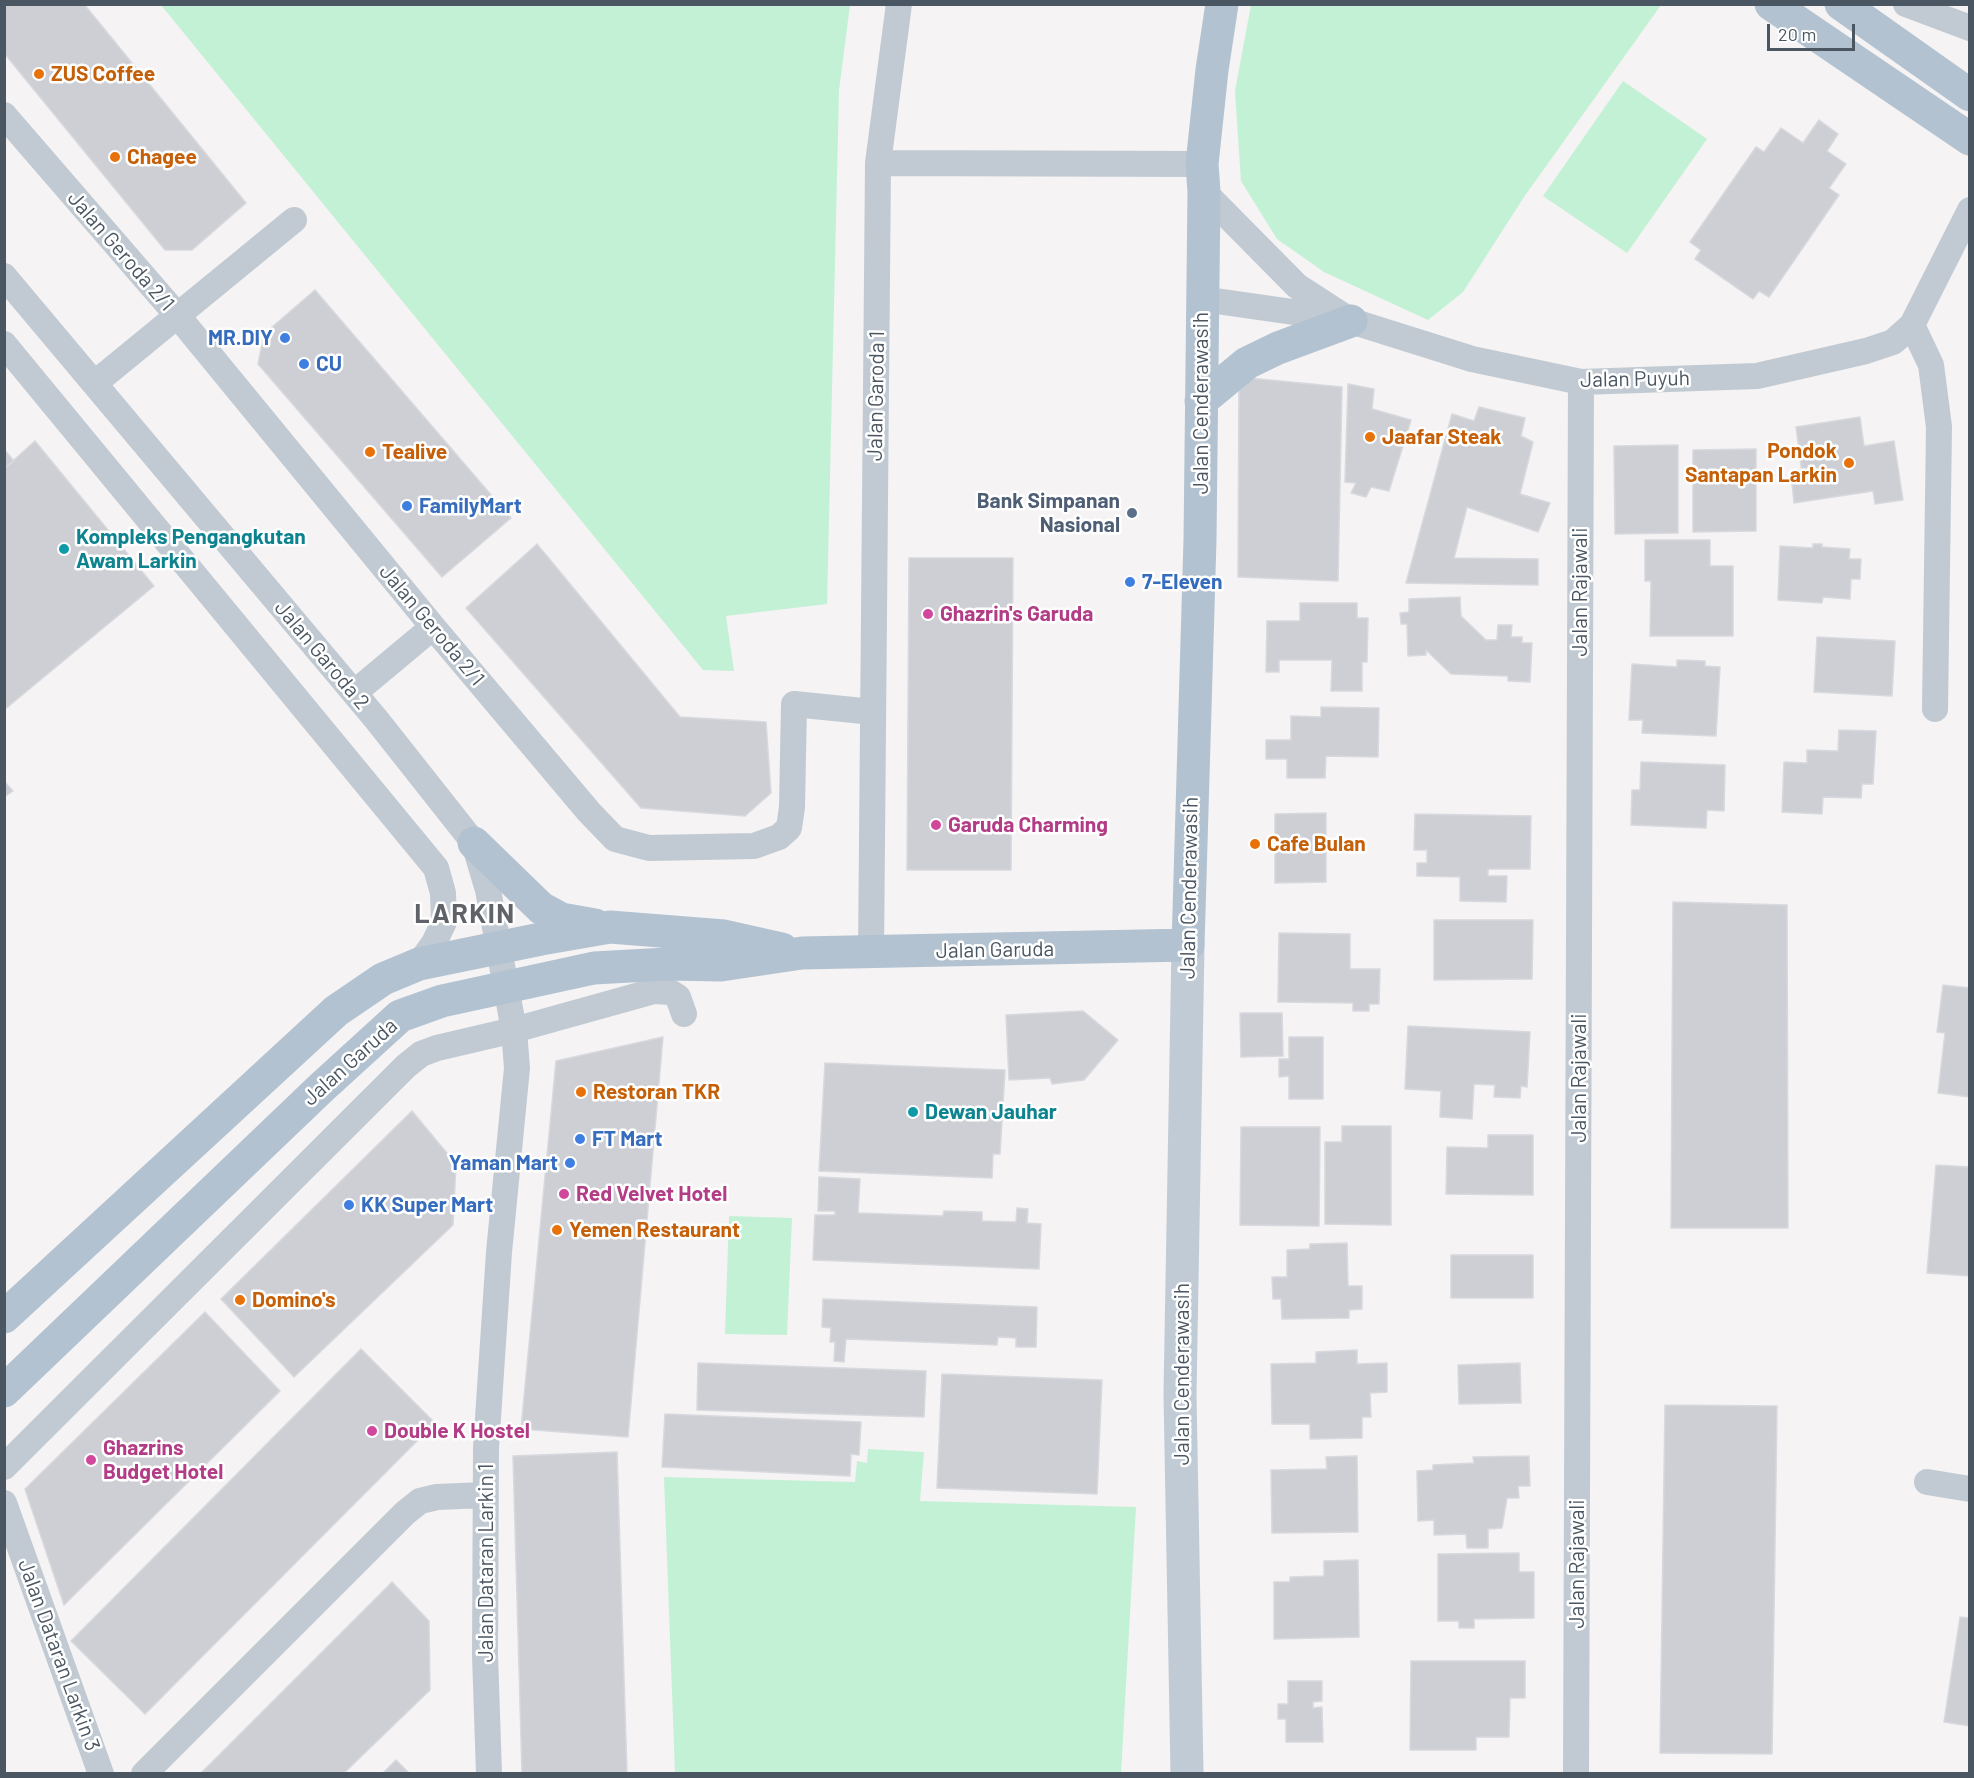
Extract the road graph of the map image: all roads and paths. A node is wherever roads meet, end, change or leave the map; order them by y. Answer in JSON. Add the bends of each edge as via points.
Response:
{"nodes":[{"id":1,"x":899,"y":4,"type":"edge"},
{"id":2,"x":1222,"y":4,"type":"edge"},
{"id":3,"x":1770,"y":4,"type":"edge"},
{"id":4,"x":1841,"y":4,"type":"edge"},
{"id":5,"x":1906,"y":4,"type":"edge"},
{"id":6,"x":1970,"y":28,"type":"edge"},
{"id":7,"x":1970,"y":95,"type":"edge"},
{"id":8,"x":4,"y":115,"type":"edge"},
{"id":9,"x":1970,"y":139,"type":"edge"},
{"id":10,"x":878,"y":163,"type":"junction"},
{"id":11,"x":1203,"y":178,"type":"junction"},
{"id":12,"x":1970,"y":210,"type":"edge"},
{"id":13,"x":294,"y":220,"type":"dead end"},
{"id":14,"x":4,"y":276,"type":"edge"},
{"id":15,"x":1202,"y":299,"type":"junction"},
{"id":16,"x":177,"y":315,"type":"junction"},
{"id":17,"x":1351,"y":321,"type":"junction"},
{"id":18,"x":1912,"y":325,"type":"junction"},
{"id":19,"x":4,"y":344,"type":"edge"},
{"id":20,"x":1581,"y":382,"type":"junction"},
{"id":21,"x":95,"y":383,"type":"junction"},
{"id":22,"x":1201,"y":401,"type":"junction"},
{"id":23,"x":432,"y":627,"type":"junction"},
{"id":24,"x":354,"y":693,"type":"junction"},
{"id":25,"x":1935,"y":709,"type":"dead end"},
{"id":26,"x":873,"y":712,"type":"junction"},
{"id":27,"x":474,"y":843,"type":"junction"},
{"id":28,"x":610,"y":927,"type":"junction"},
{"id":29,"x":1188,"y":945,"type":"junction"},
{"id":30,"x":500,"y":949,"type":"junction"},
{"id":31,"x":871,"y":953,"type":"junction"},
{"id":32,"x":802,"y":954,"type":"junction"},
{"id":33,"x":419,"y":964,"type":"junction"},
{"id":34,"x":507,"y":988,"type":"junction"},
{"id":35,"x":684,"y":1014,"type":"dead end"},
{"id":36,"x":514,"y":1030,"type":"junction"},
{"id":37,"x":4,"y":1317,"type":"edge"},
{"id":38,"x":4,"y":1391,"type":"edge"},
{"id":39,"x":4,"y":1467,"type":"edge"},
{"id":40,"x":1927,"y":1482,"type":"dead end"},
{"id":41,"x":1970,"y":1489,"type":"edge"},
{"id":42,"x":486,"y":1495,"type":"junction"},
{"id":43,"x":4,"y":1503,"type":"edge"},
{"id":44,"x":101,"y":1773,"type":"edge"},
{"id":45,"x":144,"y":1773,"type":"edge"},
{"id":46,"x":489,"y":1773,"type":"edge"},
{"id":47,"x":1188,"y":1773,"type":"edge"},
{"id":48,"x":1576,"y":1773,"type":"edge"}],
"edges":[{"from":1,"to":10,"type":"street","name":"Jalan Garoda 1"},
{"from":2,"to":11,"type":"main road","name":"Jalan Cenderawasih"},
{"from":3,"to":9,"type":"main road"},
{"from":4,"to":7,"type":"main road"},
{"from":5,"to":6,"type":"street"},
{"from":8,"to":16,"type":"street","name":"Jalan Geroda 2/1"},
{"from":10,"to":11,"type":"street"},
{"from":10,"to":26,"type":"street","name":"Jalan Garoda 1"},
{"from":11,"to":15,"type":"main road","name":"Jalan Cenderawasih"},
{"from":11,"to":17,"type":"street","name":"Jalan Puyuh","via":[[1297,286]]},
{"from":12,"to":18,"type":"street","name":"Jalan Puyuh"},
{"from":13,"to":16,"type":"street"},
{"from":14,"to":21,"type":"street","name":"Jalan Garoda 2"},
{"from":15,"to":17,"type":"street"},
{"from":15,"to":22,"type":"main road","name":"Jalan Cenderawasih"},
{"from":16,"to":21,"type":"street"},
{"from":16,"to":23,"type":"street","name":"Jalan Geroda 2/1"},
{"from":17,"to":20,"type":"street","name":"Jalan Puyuh","via":[[1472,359]]},
{"from":17,"to":22,"type":"main road","via":[[1247,363]]},
{"from":18,"to":20,"type":"street","name":"Jalan Puyuh","via":[[1893,342],[1866,351],[1756,376]]},
{"from":18,"to":25,"type":"street","via":[[1931,365],[1939,427]]},
{"from":19,"to":33,"type":"street","via":[[436,868],[443,893],[444,922]]},
{"from":20,"to":48,"type":"street","name":"Jalan Rajawali"},
{"from":21,"to":24,"type":"street","name":"Jalan Garoda 2"},
{"from":22,"to":29,"type":"main road","name":"Jalan Cenderawasih"},
{"from":23,"to":24,"type":"street"},
{"from":23,"to":26,"type":"street","name":"Jalan Geroda 2/1","via":[[615,839],[649,848],[754,846],[779,837],[789,828],[792,807],[794,704]]},
{"from":24,"to":27,"type":"street","name":"Jalan Garoda 2"},
{"from":26,"to":31,"type":"street","name":"Jalan Garoda 1"},
{"from":27,"to":28,"type":"main road","via":[[542,908],[561,919]]},
{"from":27,"to":30,"type":"street","name":"Jalan Garoda 2"},
{"from":28,"to":30,"type":"main road","name":"Jalan Garuda"},
{"from":28,"to":32,"type":"main road","name":"Jalan Garuda","via":[[724,936]]},
{"from":29,"to":31,"type":"main road","name":"Jalan Garuda"},
{"from":29,"to":47,"type":"street","name":"Jalan Cenderawasih","via":[[1180,1394]]},
{"from":30,"to":33,"type":"main road","name":"Jalan Garuda"},
{"from":30,"to":34,"type":"street","name":"Jalan Garoda 2"},
{"from":31,"to":32,"type":"main road","name":"Jalan Garuda"},
{"from":32,"to":34,"type":"main road","name":"Jalan Garuda","via":[[721,965],[594,968]]},
{"from":33,"to":37,"type":"main road","name":"Jalan Garuda","via":[[383,978],[336,1011]]},
{"from":34,"to":36,"type":"street","name":"Jalan Dataran Larkin 1"},
{"from":34,"to":38,"type":"main road","name":"Jalan Garuda","via":[[442,1001],[400,1016]]},
{"from":35,"to":36,"type":"street","via":[[678,997],[654,991]]},
{"from":36,"to":39,"type":"street","via":[[437,1048],[406,1066]]},
{"from":36,"to":42,"type":"street","name":"Jalan Dataran Larkin 1","via":[[517,1068],[499,1252]]},
{"from":40,"to":41,"type":"street"},
{"from":42,"to":45,"type":"street","via":[[437,1497],[420,1501],[405,1512]]},
{"from":42,"to":46,"type":"street","name":"Jalan Dataran Larkin 1"},
{"from":43,"to":44,"type":"street","name":"Jalan Dataran Larkin 3"}]}
